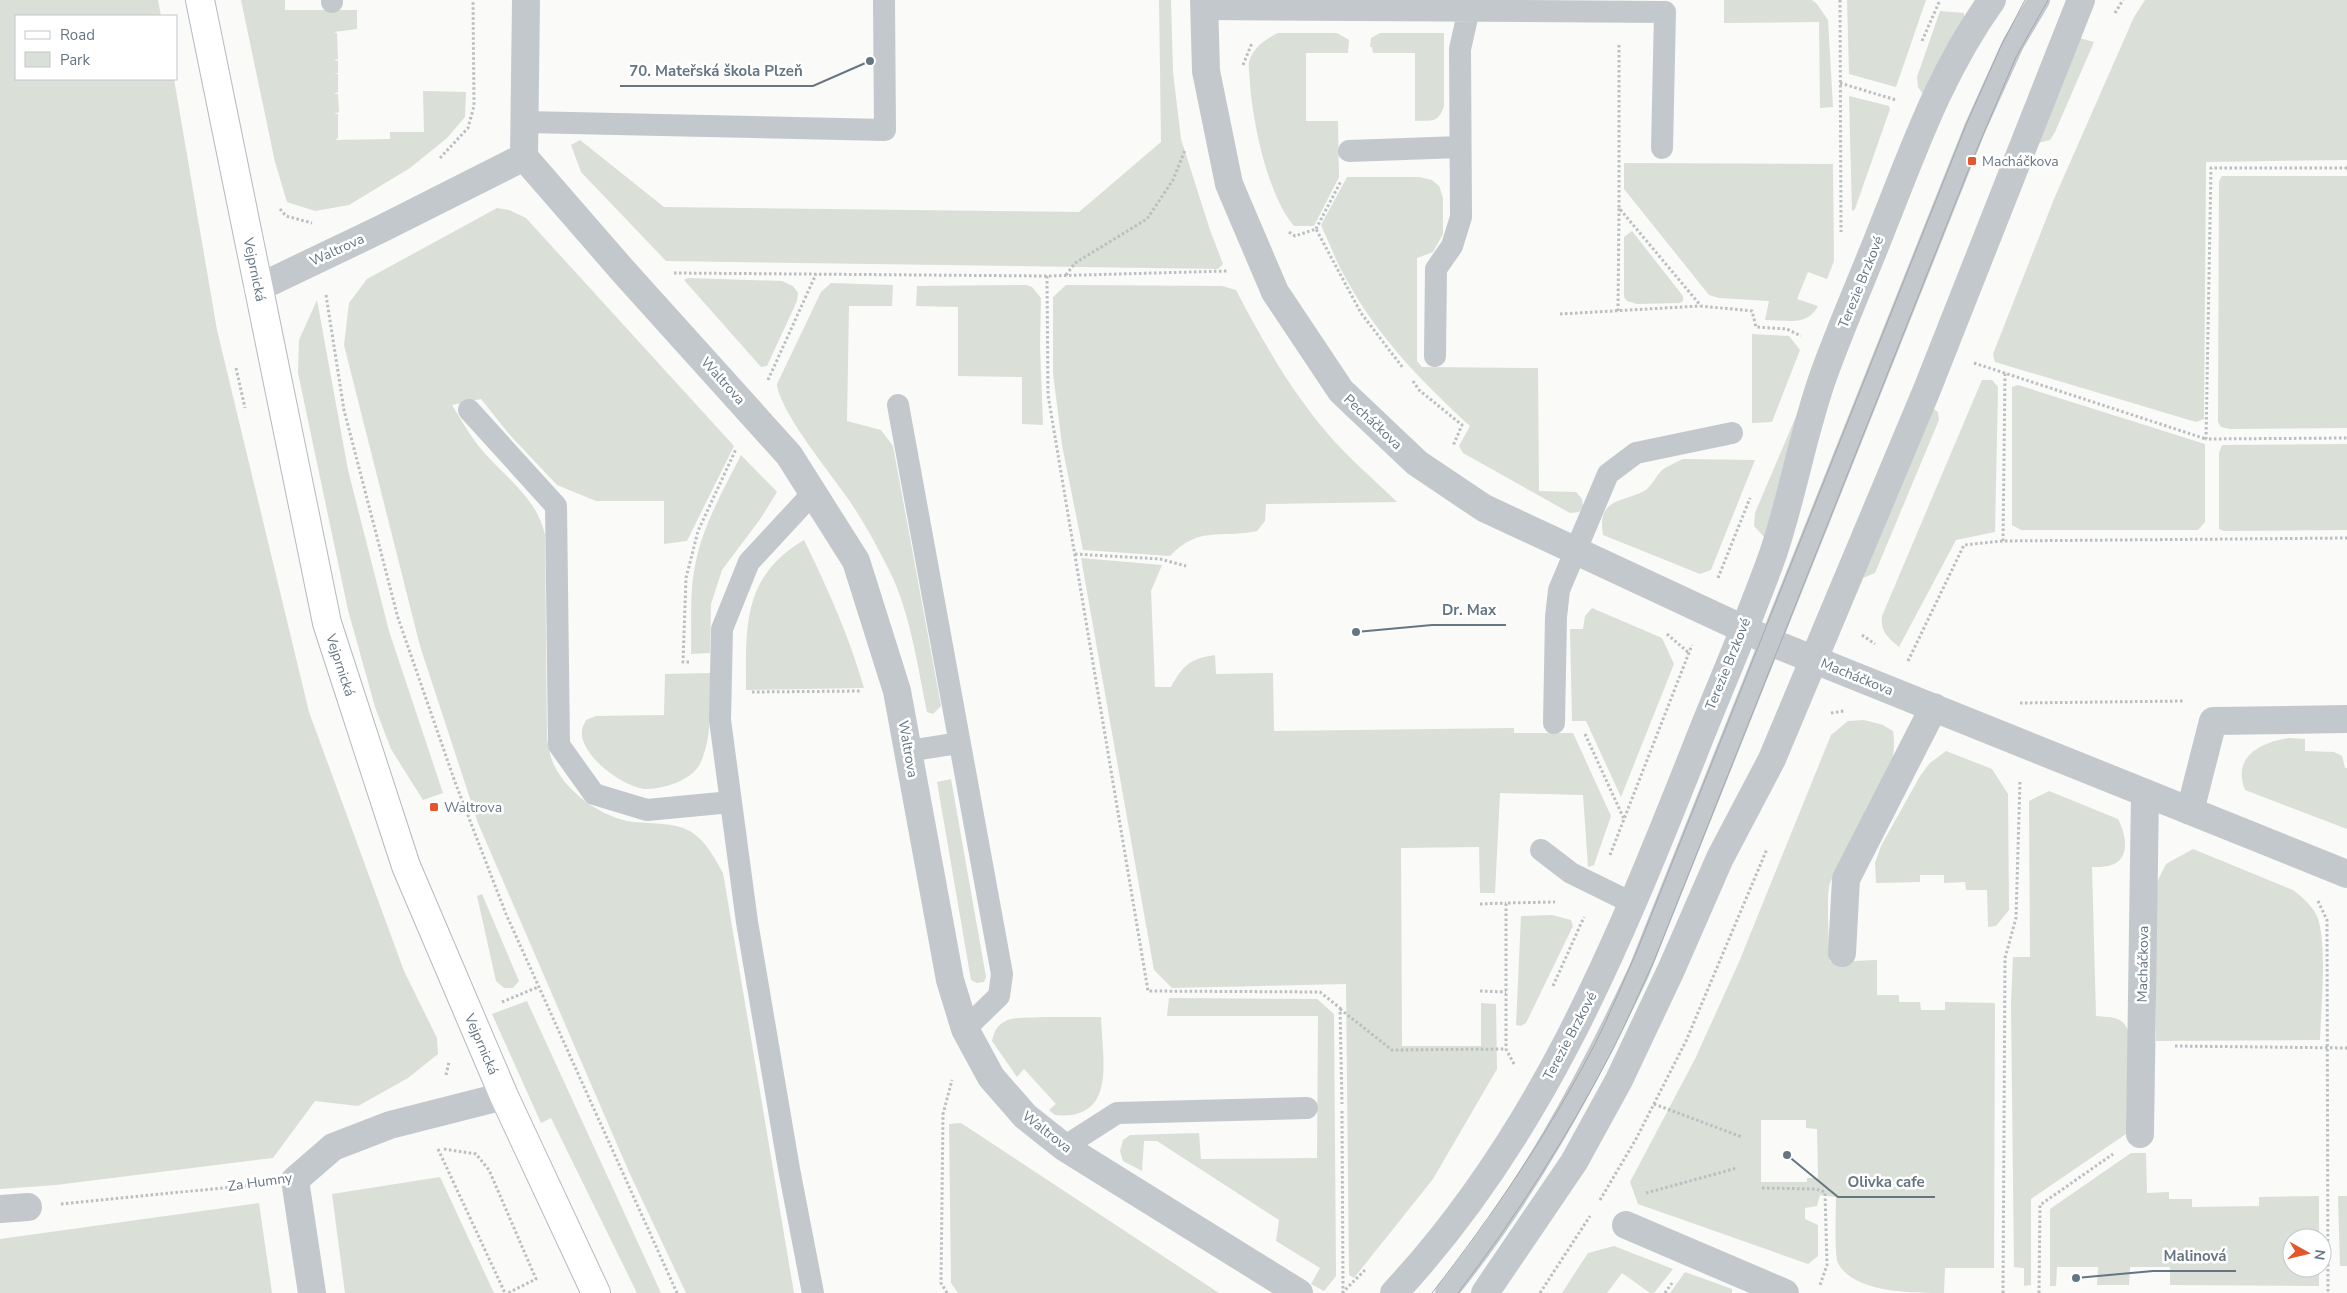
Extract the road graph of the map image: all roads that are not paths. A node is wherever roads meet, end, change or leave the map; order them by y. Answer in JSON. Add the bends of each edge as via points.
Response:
{"nodes":[{"id":1,"x":200,"y":0,"type":"edge"},
{"id":2,"x":526,"y":0,"type":"edge"},
{"id":3,"x":884,"y":0,"type":"edge"},
{"id":4,"x":1992,"y":0,"type":"edge"},
{"id":5,"x":2038,"y":0,"type":"edge"},
{"id":6,"x":2081,"y":0,"type":"edge"},
{"id":7,"x":1204,"y":5,"type":"edge"},
{"id":8,"x":1470,"y":5,"type":"edge"},
{"id":9,"x":1630,"y":6,"type":"edge"},
{"id":10,"x":524,"y":122,"type":"junction"},
{"id":11,"x":1460,"y":147,"type":"junction"},
{"id":12,"x":1662,"y":148,"type":"dead end"},
{"id":13,"x":1349,"y":151,"type":"road end"},
{"id":14,"x":524,"y":157,"type":"junction"},
{"id":15,"x":258,"y":288,"type":"junction"},
{"id":16,"x":1435,"y":356,"type":"dead end"},
{"id":17,"x":898,"y":405,"type":"dead end"},
{"id":18,"x":469,"y":410,"type":"dead end"},
{"id":19,"x":1732,"y":433,"type":"dead end"},
{"id":20,"x":813,"y":493,"type":"junction"},
{"id":21,"x":1576,"y":552,"type":"junction"},
{"id":22,"x":1742,"y":629,"type":"junction"},
{"id":23,"x":1776,"y":644,"type":"junction"},
{"id":24,"x":1814,"y":660,"type":"junction"},
{"id":25,"x":1934,"y":708,"type":"junction"},
{"id":26,"x":2347,"y":719,"type":"edge"},
{"id":27,"x":1554,"y":723,"type":"road end"},
{"id":28,"x":959,"y":743,"type":"junction"},
{"id":29,"x":908,"y":751,"type":"junction"},
{"id":30,"x":2145,"y":793,"type":"junction"},
{"id":31,"x":731,"y":802,"type":"junction"},
{"id":32,"x":2190,"y":810,"type":"junction"},
{"id":33,"x":1540,"y":850,"type":"dead end"},
{"id":34,"x":2347,"y":874,"type":"edge"},
{"id":35,"x":1634,"y":904,"type":"junction"},
{"id":36,"x":1842,"y":954,"type":"dead end"},
{"id":37,"x":965,"y":1029,"type":"junction"},
{"id":38,"x":504,"y":1096,"type":"junction"},
{"id":39,"x":1307,"y":1108,"type":"dead end"},
{"id":40,"x":2140,"y":1134,"type":"road end"},
{"id":41,"x":1064,"y":1147,"type":"junction"},
{"id":42,"x":28,"y":1207,"type":"road end"},
{"id":43,"x":0,"y":1209,"type":"edge"},
{"id":44,"x":1626,"y":1225,"type":"dead end"},
{"id":45,"x":312,"y":1293,"type":"edge"},
{"id":46,"x":596,"y":1293,"type":"edge"},
{"id":47,"x":813,"y":1293,"type":"edge"},
{"id":48,"x":1299,"y":1293,"type":"edge"},
{"id":49,"x":1394,"y":1293,"type":"edge"},
{"id":50,"x":1446,"y":1293,"type":"edge"},
{"id":51,"x":1485,"y":1293,"type":"edge"},
{"id":52,"x":1785,"y":1293,"type":"edge"}],
"edges":[{"from":1,"to":15,"type":"main road","name":"Vejprnická"},
{"from":2,"to":10,"type":"street"},
{"from":3,"to":10,"type":"lane","via":[[885,130]]},
{"from":4,"to":22,"type":"street","name":"Terezie Brzkové","via":[[1968,33],[1937,91],[1824,374],[1773,553]]},
{"from":5,"to":23,"type":"lane","via":[[2012,44],[1976,128]]},
{"from":6,"to":24,"type":"street","via":[[1926,392]]},
{"from":7,"to":8,"type":"lane"},
{"from":7,"to":21,"type":"street","name":"Pecháčkova","via":[[1206,72],[1229,184],[1274,292],[1341,391],[1417,463],[1484,508]]},
{"from":8,"to":9,"type":"lane"},
{"from":8,"to":11,"type":"lane","via":[[1460,49]]},
{"from":9,"to":12,"type":"lane","via":[[1665,12]]},
{"from":10,"to":14,"type":"street"},
{"from":11,"to":13,"type":"lane"},
{"from":11,"to":16,"type":"lane","via":[[1461,217],[1452,246],[1436,269]]},
{"from":14,"to":15,"type":"street","name":"Waltrova"},
{"from":14,"to":20,"type":"street","name":"Waltrova","via":[[789,455]]},
{"from":15,"to":38,"type":"main road","name":"Vejprnická","via":[[327,623],[398,846]]},
{"from":17,"to":28,"type":"lane"},
{"from":18,"to":31,"type":"lane","via":[[556,506],[559,745],[594,794],[647,810]]},
{"from":19,"to":21,"type":"lane","via":[[1636,453],[1608,474]]},
{"from":20,"to":29,"type":"street","name":"Waltrova","via":[[856,561],[897,691]]},
{"from":20,"to":31,"type":"lane","via":[[749,562],[722,628],[720,720]]},
{"from":21,"to":22,"type":"street","name":"Pecháčkova"},
{"from":21,"to":27,"type":"lane","via":[[1559,590]]},
{"from":22,"to":23,"type":"street","name":"Pecháčkova"},
{"from":22,"to":35,"type":"street","name":"Terezie Brzkové"},
{"from":23,"to":24,"type":"street","name":"Macháčkova"},
{"from":23,"to":50,"type":"lane","via":[[1658,926],[1595,1062],[1516,1197]]},
{"from":24,"to":25,"type":"street","name":"Macháčkova"},
{"from":24,"to":51,"type":"street","via":[[1772,759],[1720,858],[1619,1080],[1574,1162]]},
{"from":25,"to":30,"type":"street","name":"Macháčkova"},
{"from":25,"to":36,"type":"street","via":[[1846,879]]},
{"from":26,"to":32,"type":"street","via":[[2214,721]]},
{"from":28,"to":29,"type":"lane"},
{"from":28,"to":37,"type":"lane","via":[[1002,974],[999,996]]},
{"from":29,"to":37,"type":"street","name":"Waltrova","via":[[950,980]]},
{"from":30,"to":32,"type":"street","name":"Macháčkova"},
{"from":30,"to":40,"type":"street","name":"Macháčkova"},
{"from":31,"to":47,"type":"lane","via":[[752,950]]},
{"from":32,"to":34,"type":"street","name":"Macháčkova"},
{"from":33,"to":35,"type":"lane","via":[[1571,873]]},
{"from":35,"to":49,"type":"street","name":"Terezie Brzkové","via":[[1562,1054],[1507,1148],[1460,1216]]},
{"from":37,"to":41,"type":"street","name":"Waltrova","via":[[991,1078],[1025,1116]]},
{"from":38,"to":45,"type":"street","name":"Za Humny","via":[[390,1125],[334,1147],[295,1180]]},
{"from":38,"to":46,"type":"main road","name":"Vejprnická"},
{"from":39,"to":41,"type":"lane","via":[[1117,1113]]},
{"from":41,"to":48,"type":"street","name":"Waltrova"},
{"from":42,"to":43,"type":"street"},
{"from":44,"to":52,"type":"street"}]}
